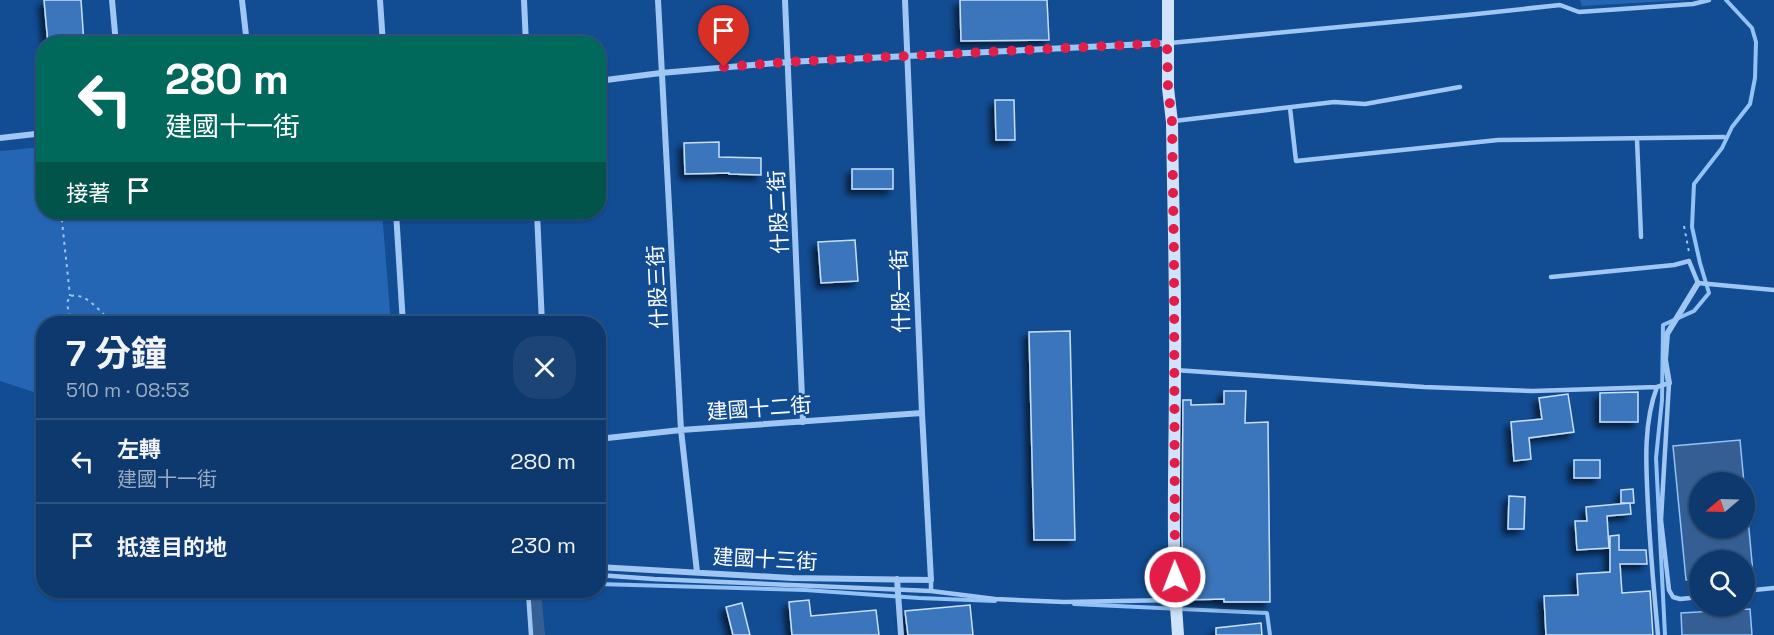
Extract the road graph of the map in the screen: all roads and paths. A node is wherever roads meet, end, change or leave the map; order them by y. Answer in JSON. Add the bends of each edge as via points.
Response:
{"nodes":[{"id":1,"x":112,"y":0,"type":"edge"},
{"id":2,"x":242,"y":0,"type":"edge"},
{"id":3,"x":380,"y":0,"type":"edge"},
{"id":4,"x":524,"y":0,"type":"edge"},
{"id":5,"x":658,"y":0,"type":"edge"},
{"id":6,"x":785,"y":0,"type":"edge"},
{"id":7,"x":905,"y":0,"type":"edge"},
{"id":8,"x":1168,"y":0,"type":"edge"},
{"id":9,"x":1709,"y":0,"type":"edge"},
{"id":10,"x":115,"y":36,"type":"edge"},
{"id":11,"x":246,"y":36,"type":"edge"},
{"id":12,"x":382,"y":36,"type":"edge"},
{"id":13,"x":526,"y":36,"type":"edge"},
{"id":14,"x":1167,"y":43,"type":"junction"},
{"id":15,"x":907,"y":57,"type":"junction"},
{"id":16,"x":788,"y":62,"type":"junction"},
{"id":17,"x":662,"y":73,"type":"junction"},
{"id":18,"x":606,"y":80,"type":"edge"},
{"id":19,"x":1460,"y":87,"type":"dead end"},
{"id":20,"x":1290,"y":108,"type":"junction"},
{"id":21,"x":1172,"y":122,"type":"junction"},
{"id":22,"x":36,"y":134,"type":"edge"},
{"id":23,"x":1724,"y":137,"type":"dead end"},
{"id":24,"x":0,"y":138,"type":"edge"},
{"id":25,"x":1637,"y":139,"type":"junction"},
{"id":26,"x":62,"y":219,"type":"edge"},
{"id":27,"x":396,"y":219,"type":"edge"},
{"id":28,"x":537,"y":219,"type":"edge"},
{"id":29,"x":1684,"y":226,"type":"dead end"},
{"id":30,"x":1641,"y":237,"type":"dead end"},
{"id":31,"x":1692,"y":267,"type":"junction"},
{"id":32,"x":1551,"y":277,"type":"dead end"},
{"id":33,"x":1698,"y":283,"type":"junction"},
{"id":34,"x":1774,"y":290,"type":"edge"},
{"id":35,"x":70,"y":296,"type":"junction"},
{"id":36,"x":69,"y":316,"type":"edge"},
{"id":37,"x":104,"y":316,"type":"edge"},
{"id":38,"x":402,"y":316,"type":"edge"},
{"id":39,"x":542,"y":316,"type":"edge"},
{"id":40,"x":1175,"y":370,"type":"junction"},
{"id":41,"x":1669,"y":383,"type":"junction"},
{"id":42,"x":1657,"y":387,"type":"junction"},
{"id":43,"x":922,"y":413,"type":"junction"},
{"id":44,"x":804,"y":422,"type":"junction"},
{"id":45,"x":681,"y":430,"type":"junction"},
{"id":46,"x":606,"y":438,"type":"edge"},
{"id":47,"x":606,"y":567,"type":"edge"},
{"id":48,"x":697,"y":572,"type":"junction"},
{"id":49,"x":606,"y":575,"type":"edge"},
{"id":50,"x":897,"y":579,"type":"junction"},
{"id":51,"x":931,"y":580,"type":"junction"},
{"id":52,"x":1774,"y":588,"type":"edge"},
{"id":53,"x":898,"y":590,"type":"junction"},
{"id":54,"x":1755,"y":590,"type":"edge"},
{"id":55,"x":931,"y":591,"type":"junction"},
{"id":56,"x":528,"y":598,"type":"edge"},
{"id":57,"x":1689,"y":598,"type":"edge"},
{"id":58,"x":1175,"y":600,"type":"junction"},
{"id":59,"x":531,"y":635,"type":"edge"},
{"id":60,"x":901,"y":635,"type":"edge"},
{"id":61,"x":1178,"y":635,"type":"edge"},
{"id":62,"x":1658,"y":635,"type":"edge"}],
"edges":[{"from":1,"to":10,"type":"street"},
{"from":2,"to":11,"type":"street"},
{"from":3,"to":12,"type":"street"},
{"from":4,"to":13,"type":"street"},
{"from":5,"to":17,"type":"street","name":"什股三街"},
{"from":6,"to":16,"type":"street","name":"什股二街"},
{"from":7,"to":15,"type":"street","name":"什股一街"},
{"from":8,"to":14,"type":"street"},
{"from":9,"to":14,"type":"lane","via":[[1579,12],[1560,5]]},
{"from":14,"to":15,"type":"street"},
{"from":14,"to":21,"type":"street"},
{"from":15,"to":16,"type":"street"},
{"from":15,"to":43,"type":"street","name":"什股一街"},
{"from":16,"to":17,"type":"street"},
{"from":16,"to":44,"type":"street","name":"什股二街"},
{"from":17,"to":18,"type":"street"},
{"from":17,"to":45,"type":"street","name":"什股三街"},
{"from":19,"to":20,"type":"lane","via":[[1365,104],[1334,102]]},
{"from":20,"to":21,"type":"lane"},
{"from":20,"to":25,"type":"lane","via":[[1296,161],[1498,140]]},
{"from":21,"to":40,"type":"street"},
{"from":22,"to":24,"type":"street"},
{"from":23,"to":25,"type":"lane"},
{"from":25,"to":30,"type":"lane"},
{"from":26,"to":35,"type":"path"},
{"from":27,"to":38,"type":"street"},
{"from":28,"to":39,"type":"street"},
{"from":29,"to":31,"type":"path"},
{"from":31,"to":32,"type":"lane","via":[[1689,261]]},
{"from":31,"to":33,"type":"lane"},
{"from":33,"to":34,"type":"lane"},
{"from":33,"to":41,"type":"street","via":[[1667,334],[1665,360]]},
{"from":35,"to":36,"type":"path"},
{"from":35,"to":37,"type":"path","via":[[83,297]]},
{"from":40,"to":42,"type":"lane","via":[[1533,391]]},
{"from":40,"to":58,"type":"street"},
{"from":41,"to":42,"type":"lane"},
{"from":41,"to":57,"type":"lane","via":[[1661,520],[1669,590],[1673,597]]},
{"from":42,"to":62,"type":"lane","via":[[1651,403],[1646,461]]},
{"from":43,"to":44,"type":"street","name":"建國十二街"},
{"from":43,"to":51,"type":"street","name":"什股一街"},
{"from":44,"to":45,"type":"street","name":"建國十二街"},
{"from":45,"to":46,"type":"street","name":"建國十二街"},
{"from":45,"to":48,"type":"street","name":"什股三街"},
{"from":47,"to":48,"type":"street","name":"建國十三街"},
{"from":48,"to":50,"type":"street","name":"建國十三街"},
{"from":49,"to":53,"type":"lane"},
{"from":50,"to":51,"type":"street","name":"建國十三街"},
{"from":50,"to":53,"type":"street"},
{"from":51,"to":55,"type":"lane"},
{"from":52,"to":54,"type":"lane"},
{"from":53,"to":55,"type":"lane"},
{"from":53,"to":60,"type":"street"},
{"from":55,"to":58,"type":"lane","via":[[1064,602]]},
{"from":56,"to":59,"type":"lane"},
{"from":58,"to":61,"type":"street"}]}
